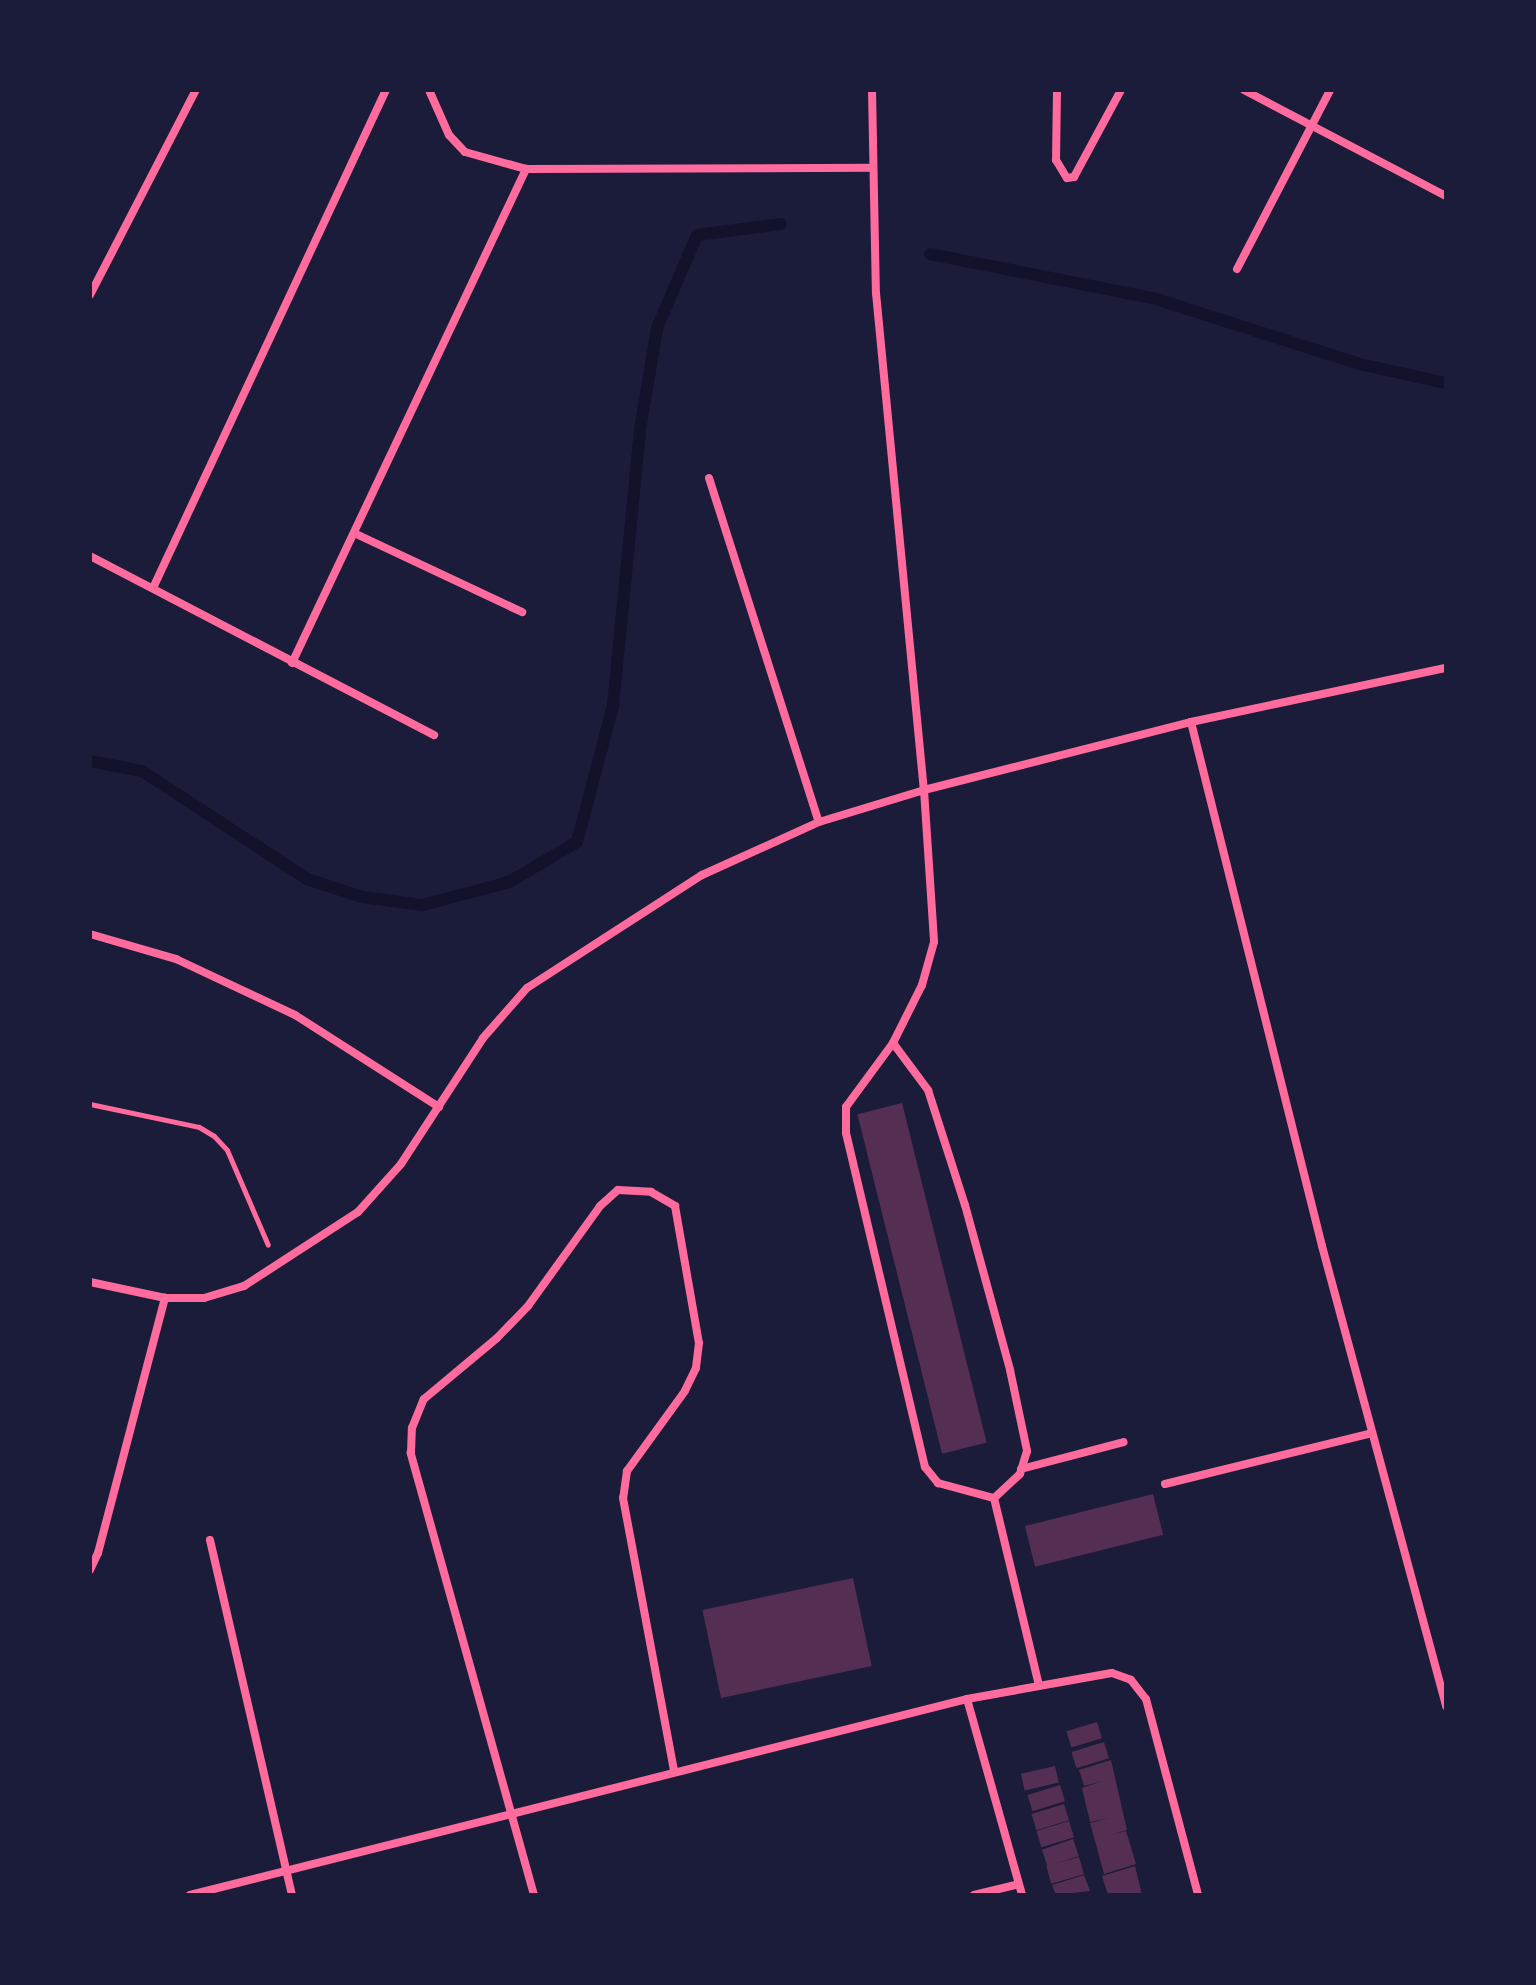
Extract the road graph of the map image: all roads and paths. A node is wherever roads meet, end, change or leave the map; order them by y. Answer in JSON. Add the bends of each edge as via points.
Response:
{"nodes":[{"id":1,"x":196,"y":90,"type":"edge"},
{"id":2,"x":386,"y":90,"type":"edge"},
{"id":3,"x":429,"y":90,"type":"edge"},
{"id":4,"x":872,"y":90,"type":"edge"},
{"id":5,"x":1057,"y":90,"type":"edge"},
{"id":6,"x":1121,"y":90,"type":"edge"},
{"id":7,"x":1244,"y":90,"type":"edge"},
{"id":8,"x":1330,"y":90,"type":"edge"},
{"id":9,"x":1311,"y":127,"type":"junction"},
{"id":10,"x":872,"y":168,"type":"junction"},
{"id":11,"x":526,"y":169,"type":"junction"},
{"id":12,"x":1446,"y":196,"type":"edge"},
{"id":13,"x":1237,"y":269,"type":"dead end"},
{"id":14,"x":90,"y":295,"type":"edge"},
{"id":15,"x":709,"y":478,"type":"dead end"},
{"id":16,"x":354,"y":533,"type":"junction"},
{"id":17,"x":90,"y":556,"type":"edge"},
{"id":18,"x":153,"y":588,"type":"junction"},
{"id":19,"x":522,"y":612,"type":"dead end"},
{"id":20,"x":292,"y":663,"type":"junction"},
{"id":21,"x":1446,"y":668,"type":"edge"},
{"id":22,"x":1191,"y":722,"type":"junction"},
{"id":23,"x":434,"y":735,"type":"dead end"},
{"id":24,"x":924,"y":790,"type":"junction"},
{"id":25,"x":819,"y":822,"type":"junction"},
{"id":26,"x":90,"y":934,"type":"edge"},
{"id":27,"x":893,"y":1043,"type":"junction"},
{"id":28,"x":90,"y":1104,"type":"edge"},
{"id":29,"x":439,"y":1107,"type":"junction"},
{"id":30,"x":277,"y":1264,"type":"junction"},
{"id":31,"x":90,"y":1282,"type":"edge"},
{"id":32,"x":165,"y":1298,"type":"junction"},
{"id":33,"x":1372,"y":1433,"type":"junction"},
{"id":34,"x":1124,"y":1442,"type":"dead end"},
{"id":35,"x":1021,"y":1469,"type":"junction"},
{"id":36,"x":1165,"y":1484,"type":"dead end"},
{"id":37,"x":994,"y":1498,"type":"junction"},
{"id":38,"x":210,"y":1540,"type":"dead end"},
{"id":39,"x":90,"y":1570,"type":"edge"},
{"id":40,"x":1039,"y":1685,"type":"junction"},
{"id":41,"x":967,"y":1699,"type":"junction"},
{"id":42,"x":1446,"y":1707,"type":"edge"},
{"id":43,"x":674,"y":1771,"type":"junction"},
{"id":44,"x":513,"y":1811,"type":"junction"},
{"id":45,"x":286,"y":1868,"type":"junction"},
{"id":46,"x":1019,"y":1884,"type":"junction"},
{"id":47,"x":190,"y":1895,"type":"edge"},
{"id":48,"x":292,"y":1895,"type":"edge"},
{"id":49,"x":534,"y":1895,"type":"edge"},
{"id":50,"x":974,"y":1895,"type":"edge"},
{"id":51,"x":1022,"y":1895,"type":"edge"},
{"id":52,"x":1198,"y":1895,"type":"edge"}],
"edges":[{"from":1,"to":14,"type":"street"},
{"from":2,"to":18,"type":"street"},
{"from":3,"to":11,"type":"street","via":[[449,135],[465,152]]},
{"from":4,"to":10,"type":"street"},
{"from":5,"to":6,"type":"street","via":[[1056,160],[1067,178],[1074,177]]},
{"from":7,"to":9,"type":"street"},
{"from":8,"to":9,"type":"street"},
{"from":9,"to":12,"type":"street"},
{"from":9,"to":13,"type":"street"},
{"from":10,"to":11,"type":"street"},
{"from":10,"to":24,"type":"street","via":[[876,293]]},
{"from":11,"to":16,"type":"street"},
{"from":15,"to":25,"type":"street"},
{"from":16,"to":19,"type":"street"},
{"from":16,"to":20,"type":"street"},
{"from":17,"to":18,"type":"street"},
{"from":18,"to":20,"type":"street"},
{"from":20,"to":23,"type":"street"},
{"from":21,"to":22,"type":"street"},
{"from":22,"to":24,"type":"street"},
{"from":22,"to":33,"type":"street"},
{"from":24,"to":25,"type":"street"},
{"from":24,"to":27,"type":"street","via":[[934,942],[922,985]]},
{"from":25,"to":29,"type":"street","via":[[702,875],[527,988],[483,1038]]},
{"from":26,"to":29,"type":"street","via":[[176,959],[295,1015]]},
{"from":27,"to":35,"type":"street","via":[[928,1090],[965,1205],[1022,1424],[1027,1451]]},
{"from":27,"to":37,"type":"street","via":[[846,1107],[846,1133],[925,1467],[938,1483]]},
{"from":28,"to":30,"type":"path","via":[[199,1127],[214,1136],[227,1150]]},
{"from":29,"to":30,"type":"street","via":[[401,1164],[358,1212]]},
{"from":30,"to":32,"type":"street","via":[[231,1290],[204,1298]]},
{"from":31,"to":32,"type":"street"},
{"from":32,"to":39,"type":"street"},
{"from":33,"to":36,"type":"street"},
{"from":33,"to":42,"type":"street"},
{"from":34,"to":35,"type":"street"},
{"from":35,"to":37,"type":"street"},
{"from":37,"to":40,"type":"street"},
{"from":38,"to":45,"type":"street"},
{"from":40,"to":41,"type":"street"},
{"from":40,"to":52,"type":"street","via":[[1112,1673],[1131,1680],[1146,1699]]},
{"from":41,"to":43,"type":"street"},
{"from":41,"to":46,"type":"street"},
{"from":43,"to":44,"type":"street"},
{"from":43,"to":44,"type":"street","via":[[623,1498],[627,1471],[685,1391],[696,1368],[699,1343],[675,1206],[651,1192],[618,1190],[600,1206],[528,1306],[424,1399],[412,1428],[411,1453]]},
{"from":44,"to":45,"type":"street"},
{"from":44,"to":49,"type":"street"},
{"from":45,"to":47,"type":"street"},
{"from":45,"to":48,"type":"street"},
{"from":46,"to":50,"type":"street"},
{"from":46,"to":51,"type":"street"}]}
